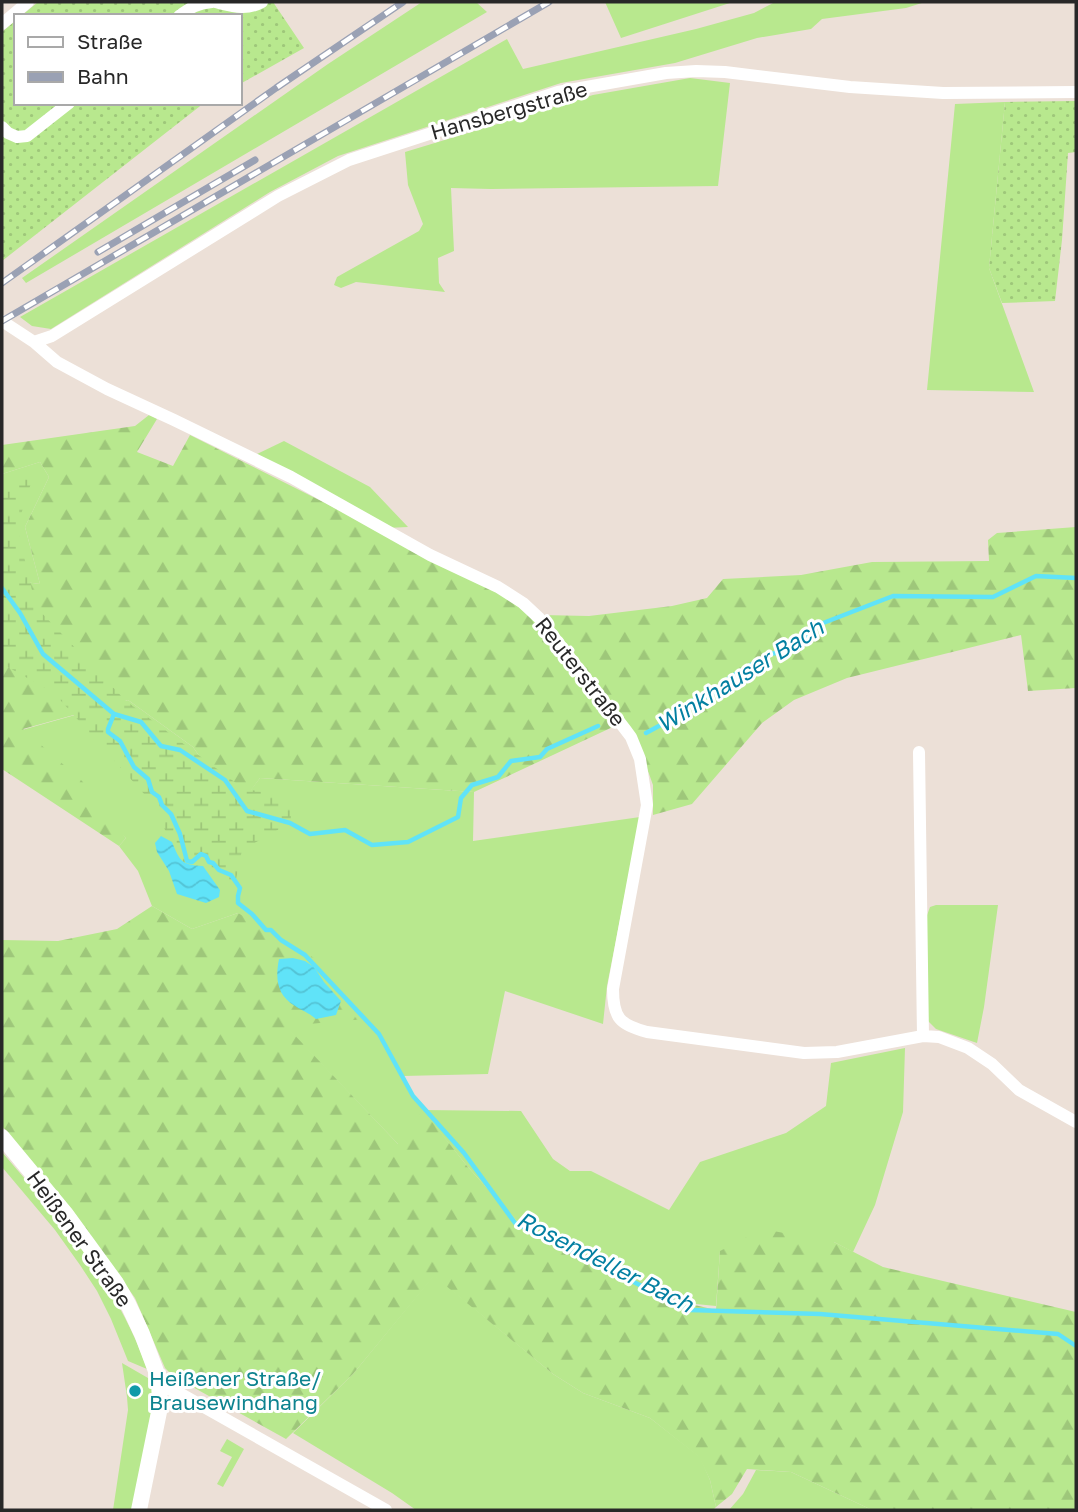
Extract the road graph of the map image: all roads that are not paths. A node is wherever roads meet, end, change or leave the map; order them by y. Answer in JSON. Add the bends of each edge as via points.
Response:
{"nodes":[{"id":1,"x":28,"y":2,"type":"edge"},
{"id":2,"x":214,"y":2,"type":"edge"},
{"id":3,"x":262,"y":2,"type":"edge"},
{"id":4,"x":182,"y":14,"type":"edge"},
{"id":5,"x":2,"y":24,"type":"edge"},
{"id":6,"x":1076,"y":92,"type":"edge"},
{"id":7,"x":66,"y":105,"type":"edge"},
{"id":8,"x":2,"y":127,"type":"edge"},
{"id":9,"x":2,"y":321,"type":"edge"},
{"id":10,"x":34,"y":341,"type":"junction"},
{"id":11,"x":919,"y":752,"type":"dead end"},
{"id":12,"x":923,"y":1036,"type":"junction"},
{"id":13,"x":1076,"y":1122,"type":"edge"},
{"id":14,"x":2,"y":1137,"type":"edge"},
{"id":15,"x":160,"y":1386,"type":"junction"},
{"id":16,"x":363,"y":1504,"type":"edge"},
{"id":17,"x":139,"y":1510,"type":"edge"},
{"id":18,"x":386,"y":1510,"type":"edge"}],
"edges":[{"from":1,"to":5,"type":"street"},
{"from":2,"to":3,"type":"street","via":[[240,8]]},
{"from":2,"to":4,"type":"street","via":[[203,2]]},
{"from":6,"to":10,"type":"street","name":"Hansbergstraße","via":[[943,93],[696,71],[558,92],[349,160],[278,196],[52,336]]},
{"from":7,"to":8,"type":"street","via":[[27,136],[18,137]]},
{"from":9,"to":10,"type":"street","name":"Reuterstraße"},
{"from":10,"to":12,"type":"street","name":"Reuterstraße","via":[[57,362],[107,389],[291,477],[430,555],[498,587],[539,618],[631,737],[640,759],[647,805],[613,989],[614,1009],[624,1024],[647,1032],[804,1053],[837,1052]]},
{"from":11,"to":12,"type":"street"},
{"from":12,"to":13,"type":"street","name":"Reuterstraße","via":[[968,1048],[1019,1090]]},
{"from":14,"to":15,"type":"street","name":"Heißener Straße","via":[[116,1283],[142,1334]]},
{"from":15,"to":16,"type":"street","via":[[181,1394]]},
{"from":15,"to":17,"type":"street","name":"Heißener Straße","via":[[160,1407]]},
{"from":16,"to":18,"type":"street"}]}
